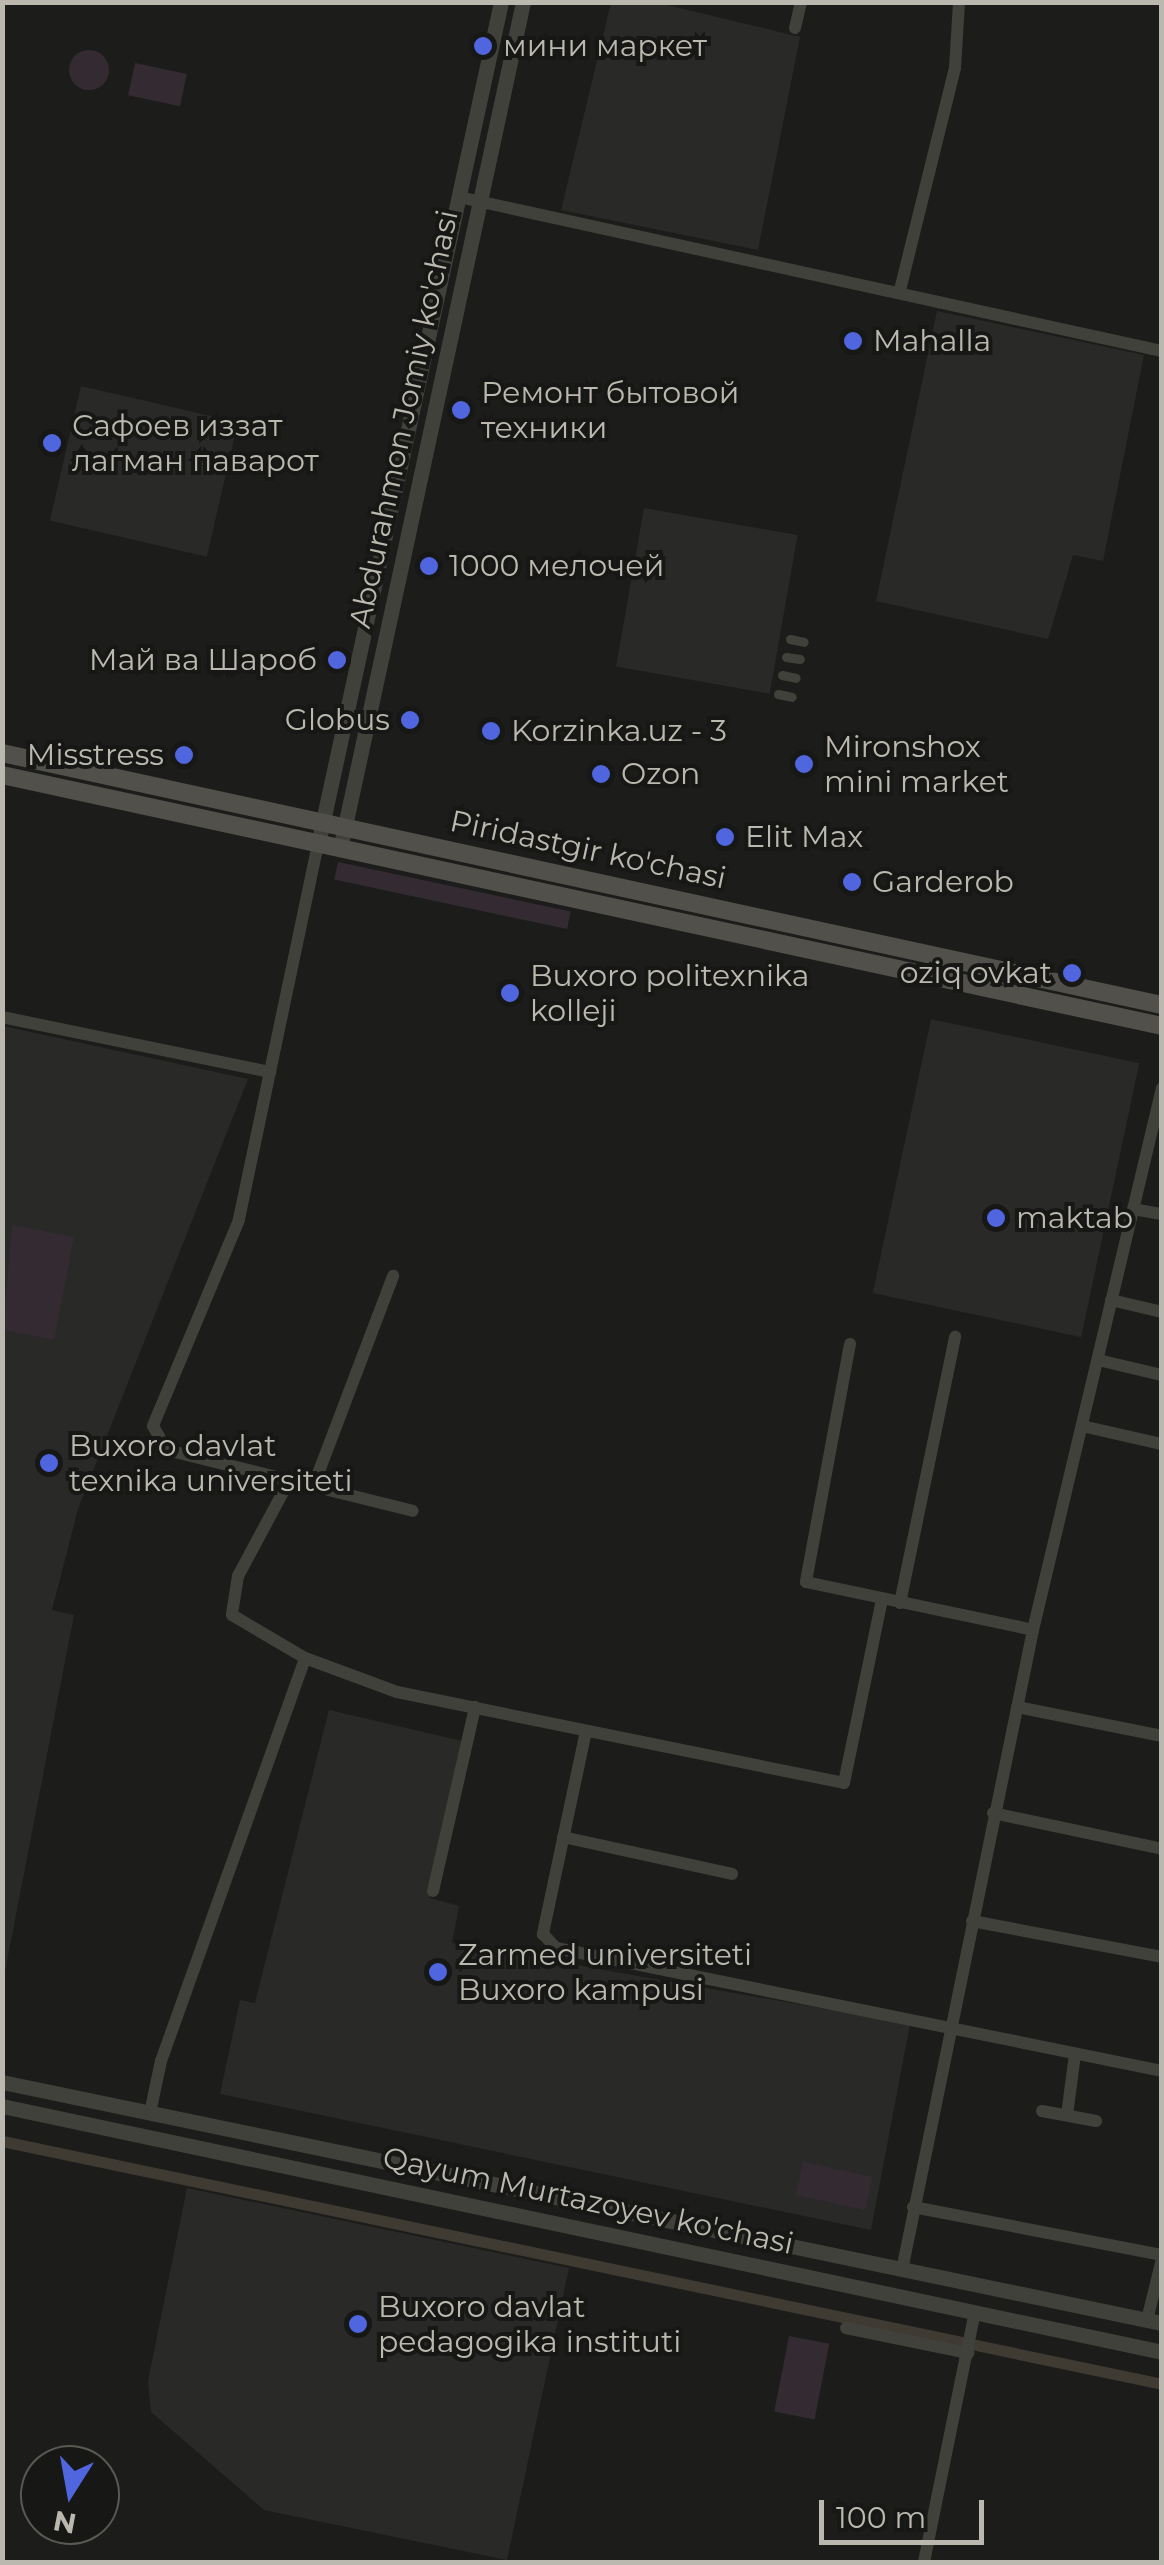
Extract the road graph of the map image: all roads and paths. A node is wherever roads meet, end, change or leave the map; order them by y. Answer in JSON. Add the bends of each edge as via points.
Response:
{"nodes":[{"id":1,"x":502,"y":2,"type":"edge"},
{"id":2,"x":524,"y":2,"type":"edge"},
{"id":3,"x":801,"y":2,"type":"edge"},
{"id":4,"x":959,"y":2,"type":"edge"},
{"id":5,"x":794,"y":28,"type":"dead end"},
{"id":6,"x":459,"y":198,"type":"junction"},
{"id":7,"x":480,"y":202,"type":"junction"},
{"id":8,"x":900,"y":290,"type":"junction"},
{"id":9,"x":1162,"y":351,"type":"edge"},
{"id":10,"x":790,"y":639,"type":"dead end"},
{"id":11,"x":804,"y":642,"type":"dead end"},
{"id":12,"x":786,"y":656,"type":"dead end"},
{"id":13,"x":800,"y":660,"type":"dead end"},
{"id":14,"x":782,"y":675,"type":"dead end"},
{"id":15,"x":796,"y":678,"type":"dead end"},
{"id":16,"x":778,"y":694,"type":"dead end"},
{"id":17,"x":792,"y":697,"type":"dead end"},
{"id":18,"x":2,"y":753,"type":"edge"},
{"id":19,"x":2,"y":774,"type":"edge"},
{"id":20,"x":321,"y":822,"type":"junction"},
{"id":21,"x":344,"y":826,"type":"junction"},
{"id":22,"x":318,"y":844,"type":"junction"},
{"id":23,"x":340,"y":849,"type":"junction"},
{"id":24,"x":1162,"y":1006,"type":"edge"},
{"id":25,"x":2,"y":1017,"type":"edge"},
{"id":26,"x":1162,"y":1026,"type":"edge"},
{"id":27,"x":270,"y":1072,"type":"junction"},
{"id":28,"x":1162,"y":1088,"type":"edge"},
{"id":29,"x":1133,"y":1208,"type":"junction"},
{"id":30,"x":1162,"y":1214,"type":"edge"},
{"id":31,"x":392,"y":1276,"type":"dead end"},
{"id":32,"x":1112,"y":1300,"type":"junction"},
{"id":33,"x":1162,"y":1312,"type":"edge"},
{"id":34,"x":955,"y":1338,"type":"dead end"},
{"id":35,"x":850,"y":1344,"type":"dead end"},
{"id":36,"x":1098,"y":1360,"type":"junction"},
{"id":37,"x":1162,"y":1374,"type":"edge"},
{"id":38,"x":1082,"y":1426,"type":"junction"},
{"id":39,"x":1162,"y":1444,"type":"edge"},
{"id":40,"x":289,"y":1482,"type":"junction"},
{"id":41,"x":313,"y":1487,"type":"junction"},
{"id":42,"x":414,"y":1510,"type":"dead end"},
{"id":43,"x":882,"y":1600,"type":"junction"},
{"id":44,"x":900,"y":1603,"type":"junction"},
{"id":45,"x":1033,"y":1630,"type":"junction"},
{"id":46,"x":304,"y":1658,"type":"junction"},
{"id":47,"x":1016,"y":1706,"type":"junction"},
{"id":48,"x":475,"y":1707,"type":"junction"},
{"id":49,"x":586,"y":1731,"type":"junction"},
{"id":50,"x":1162,"y":1736,"type":"edge"},
{"id":51,"x":993,"y":1812,"type":"junction"},
{"id":52,"x":562,"y":1838,"type":"junction"},
{"id":53,"x":1162,"y":1849,"type":"edge"},
{"id":54,"x":732,"y":1874,"type":"dead end"},
{"id":55,"x":433,"y":1891,"type":"dead end"},
{"id":56,"x":972,"y":1920,"type":"junction"},
{"id":57,"x":1162,"y":1957,"type":"edge"},
{"id":58,"x":950,"y":2026,"type":"junction"},
{"id":59,"x":1076,"y":2054,"type":"junction"},
{"id":60,"x":1162,"y":2070,"type":"edge"},
{"id":61,"x":2,"y":2082,"type":"edge"},
{"id":62,"x":46,"y":2091,"type":"junction"},
{"id":63,"x":85,"y":2098,"type":"junction"},
{"id":64,"x":2,"y":2106,"type":"edge"},
{"id":65,"x":1042,"y":2111,"type":"dead end"},
{"id":66,"x":150,"y":2113,"type":"junction"},
{"id":67,"x":42,"y":2114,"type":"junction"},
{"id":68,"x":1067,"y":2115,"type":"junction"},
{"id":69,"x":1096,"y":2121,"type":"dead end"},
{"id":70,"x":80,"y":2122,"type":"junction"},
{"id":71,"x":913,"y":2207,"type":"junction"},
{"id":72,"x":1162,"y":2257,"type":"edge"},
{"id":73,"x":882,"y":2266,"type":"junction"},
{"id":74,"x":902,"y":2270,"type":"junction"},
{"id":75,"x":877,"y":2291,"type":"junction"},
{"id":76,"x":975,"y":2312,"type":"junction"},
{"id":77,"x":1154,"y":2322,"type":"edge"},
{"id":78,"x":846,"y":2328,"type":"dead end"},
{"id":79,"x":968,"y":2345,"type":"junction"},
{"id":80,"x":1162,"y":2352,"type":"edge"},
{"id":81,"x":924,"y":2562,"type":"edge"}],
"edges":[{"from":1,"to":6,"type":"street","name":"Abdurahmon Jomiy ko'chasi"},
{"from":2,"to":7,"type":"street","name":"Abdurahmon Jomiy ko'chasi"},
{"from":3,"to":5,"type":"street"},
{"from":4,"to":8,"type":"street","via":[[955,68]]},
{"from":6,"to":7,"type":"street"},
{"from":6,"to":20,"type":"street","name":"Abdurahmon Jomiy ko'chasi"},
{"from":7,"to":8,"type":"street"},
{"from":7,"to":21,"type":"street","name":"Abdurahmon Jomiy ko'chasi"},
{"from":8,"to":9,"type":"street","via":[[900,300]]},
{"from":10,"to":11,"type":"street"},
{"from":12,"to":13,"type":"street"},
{"from":14,"to":15,"type":"street"},
{"from":16,"to":17,"type":"street"},
{"from":18,"to":20,"type":"main road","name":"Piridastgir ko'chasi"},
{"from":19,"to":22,"type":"main road","name":"Piridastgir ko'chasi"},
{"from":20,"to":21,"type":"main road","name":"Piridastgir ko'chasi"},
{"from":20,"to":22,"type":"street","name":"Abdurahmon Jomiy ko'chasi"},
{"from":21,"to":23,"type":"street","name":"Abdurahmon Jomiy ko'chasi"},
{"from":21,"to":24,"type":"main road","name":"Piridastgir ko'chasi"},
{"from":22,"to":23,"type":"main road","name":"Piridastgir ko'chasi"},
{"from":22,"to":27,"type":"street"},
{"from":23,"to":26,"type":"main road","name":"Piridastgir ko'chasi"},
{"from":25,"to":27,"type":"street"},
{"from":27,"to":40,"type":"street","via":[[239,1220],[153,1426],[167,1450]]},
{"from":28,"to":29,"type":"street"},
{"from":29,"to":30,"type":"street"},
{"from":29,"to":32,"type":"street"},
{"from":31,"to":41,"type":"street"},
{"from":32,"to":33,"type":"street"},
{"from":32,"to":36,"type":"street"},
{"from":34,"to":44,"type":"street"},
{"from":35,"to":43,"type":"street","via":[[806,1576]]},
{"from":36,"to":37,"type":"street"},
{"from":36,"to":38,"type":"street"},
{"from":38,"to":39,"type":"street"},
{"from":38,"to":45,"type":"street"},
{"from":40,"to":41,"type":"street"},
{"from":40,"to":46,"type":"street","via":[[238,1576],[232,1615]]},
{"from":41,"to":42,"type":"street"},
{"from":43,"to":44,"type":"street"},
{"from":43,"to":49,"type":"street","via":[[844,1783]]},
{"from":44,"to":45,"type":"street"},
{"from":45,"to":47,"type":"street"},
{"from":46,"to":48,"type":"street","via":[[397,1692]]},
{"from":46,"to":66,"type":"street","via":[[160,2060]]},
{"from":47,"to":50,"type":"street"},
{"from":47,"to":51,"type":"street"},
{"from":48,"to":49,"type":"street"},
{"from":48,"to":55,"type":"street"},
{"from":49,"to":52,"type":"street"},
{"from":51,"to":53,"type":"street"},
{"from":51,"to":56,"type":"street"},
{"from":52,"to":54,"type":"street"},
{"from":52,"to":58,"type":"street","via":[[544,1934],[556,1948]]},
{"from":56,"to":57,"type":"street"},
{"from":56,"to":58,"type":"street"},
{"from":58,"to":59,"type":"street"},
{"from":58,"to":71,"type":"street"},
{"from":59,"to":60,"type":"street"},
{"from":59,"to":68,"type":"street"},
{"from":61,"to":62,"type":"street","name":"Qayum Murtazoyev ko'chasi"},
{"from":62,"to":63,"type":"street","name":"Qayum Murtazoyev ko'chasi"},
{"from":62,"to":67,"type":"street"},
{"from":63,"to":66,"type":"street","name":"Qayum Murtazoyev ko'chasi"},
{"from":63,"to":70,"type":"street"},
{"from":64,"to":67,"type":"street","name":"Qayum Murtazoyev ko'chasi"},
{"from":65,"to":68,"type":"street"},
{"from":66,"to":73,"type":"street","name":"Qayum Murtazoyev ko'chasi"},
{"from":67,"to":70,"type":"street","name":"Qayum Murtazoyev ko'chasi"},
{"from":68,"to":69,"type":"street"},
{"from":70,"to":75,"type":"street","name":"Qayum Murtazoyev ko'chasi"},
{"from":71,"to":72,"type":"street"},
{"from":71,"to":74,"type":"street"},
{"from":72,"to":77,"type":"street"},
{"from":73,"to":74,"type":"street","name":"Qayum Murtazoyev ko'chasi"},
{"from":73,"to":75,"type":"street"},
{"from":74,"to":77,"type":"street","name":"Qayum Murtazoyev ko'chasi"},
{"from":75,"to":76,"type":"street","name":"Qayum Murtazoyev ko'chasi"},
{"from":76,"to":79,"type":"street"},
{"from":76,"to":80,"type":"street","name":"Qayum Murtazoyev ko'chasi"},
{"from":78,"to":79,"type":"street"},
{"from":79,"to":81,"type":"street"}]}
